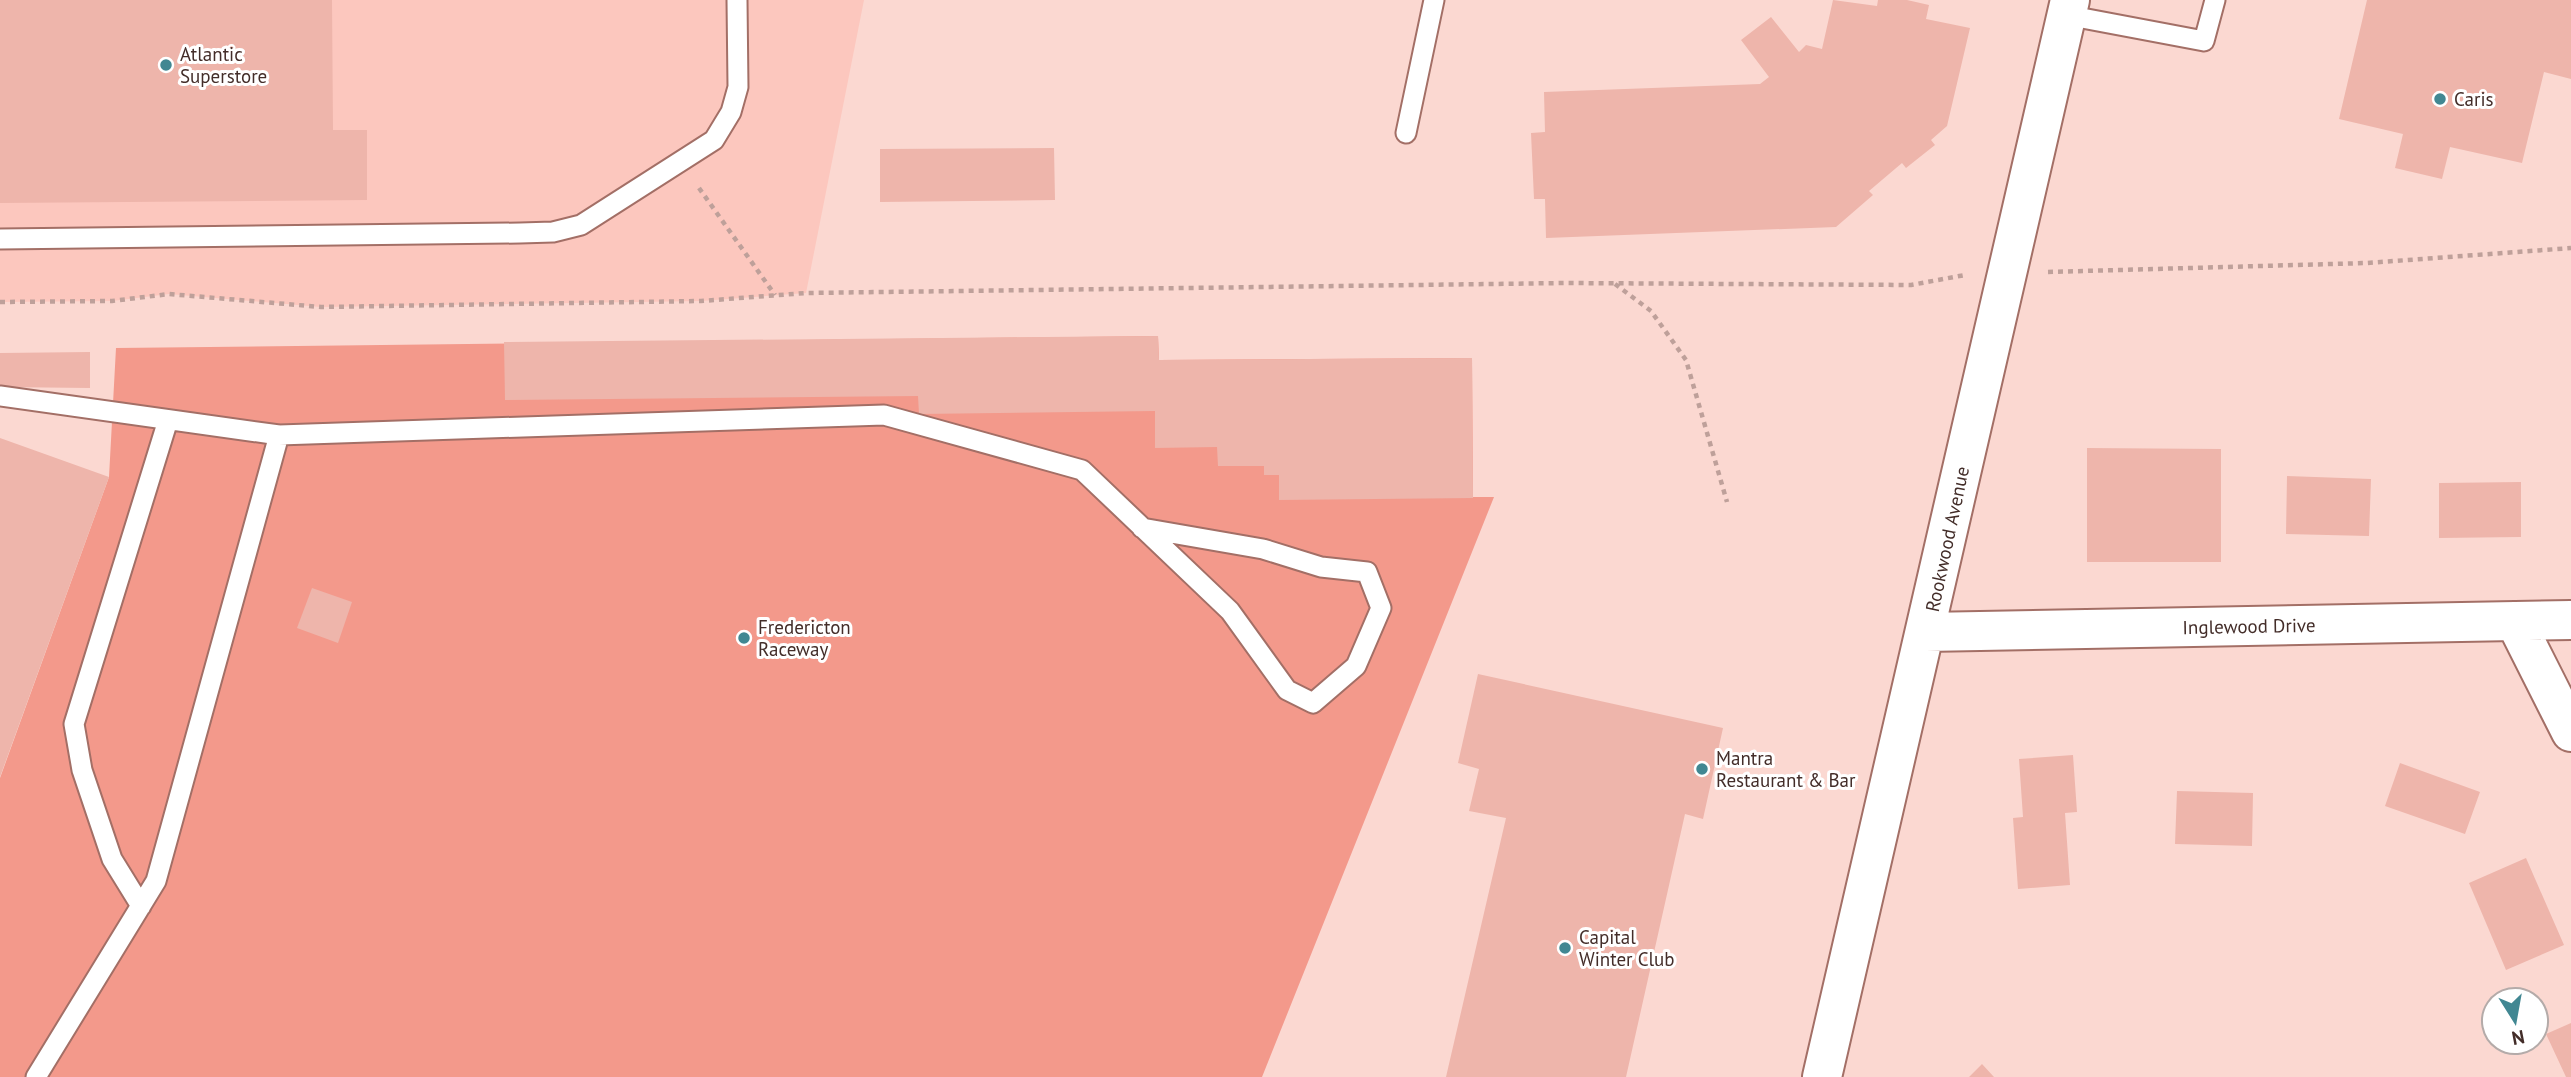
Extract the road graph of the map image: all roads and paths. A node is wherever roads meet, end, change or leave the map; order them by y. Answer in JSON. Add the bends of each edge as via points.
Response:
{"nodes":[{"id":1,"x":737,"y":0,"type":"edge"},
{"id":2,"x":1434,"y":0,"type":"edge"},
{"id":3,"x":2215,"y":0,"type":"edge"},
{"id":4,"x":2068,"y":8,"type":"edge"},
{"id":5,"x":1406,"y":133,"type":"dead end"},
{"id":6,"x":680,"y":162,"type":"junction"},
{"id":7,"x":0,"y":239,"type":"edge"},
{"id":8,"x":2571,"y":248,"type":"edge"},
{"id":9,"x":2039,"y":272,"type":"dead end"},
{"id":10,"x":1971,"y":274,"type":"dead end"},
{"id":11,"x":1615,"y":284,"type":"junction"},
{"id":12,"x":775,"y":296,"type":"junction"},
{"id":13,"x":0,"y":302,"type":"edge"},
{"id":14,"x":0,"y":396,"type":"edge"},
{"id":15,"x":168,"y":420,"type":"junction"},
{"id":16,"x":279,"y":435,"type":"junction"},
{"id":17,"x":1727,"y":502,"type":"dead end"},
{"id":18,"x":1142,"y":528,"type":"junction"},
{"id":19,"x":2571,"y":620,"type":"edge"},
{"id":20,"x":2515,"y":621,"type":"junction"},
{"id":21,"x":1926,"y":632,"type":"junction"},
{"id":22,"x":2571,"y":732,"type":"edge"},
{"id":23,"x":141,"y":905,"type":"junction"},
{"id":24,"x":36,"y":1077,"type":"edge"},
{"id":25,"x":1822,"y":1077,"type":"edge"}],
"edges":[{"from":1,"to":6,"type":"lane","via":[[738,87],[731,112],[714,140]]},
{"from":2,"to":5,"type":"lane"},
{"from":3,"to":4,"type":"lane","via":[[2204,41]]},
{"from":4,"to":21,"type":"street","name":"Rookwood Avenue"},
{"from":6,"to":7,"type":"lane","via":[[581,225],[552,232]]},
{"from":6,"to":12,"type":"path"},
{"from":8,"to":9,"type":"path","via":[[2367,263]]},
{"from":10,"to":11,"type":"path","via":[[1911,285]]},
{"from":11,"to":12,"type":"path"},
{"from":11,"to":17,"type":"path","via":[[1651,311],[1686,360]]},
{"from":12,"to":13,"type":"path","via":[[321,307],[169,294],[112,301]]},
{"from":14,"to":15,"type":"lane"},
{"from":15,"to":16,"type":"lane"},
{"from":15,"to":23,"type":"lane","via":[[74,724],[82,770],[112,859]]},
{"from":16,"to":18,"type":"lane","via":[[884,415],[1082,470]]},
{"from":16,"to":23,"type":"lane","via":[[156,881]]},
{"from":18,"to":18,"type":"lane","via":[[1230,611],[1287,690],[1313,703],[1356,666],[1381,608],[1367,572],[1321,567],[1263,550]]},
{"from":19,"to":20,"type":"street","name":"Inglewood Drive"},
{"from":20,"to":21,"type":"street","name":"Inglewood Drive"},
{"from":20,"to":22,"type":"street"},
{"from":21,"to":25,"type":"street","name":"Rookwood Avenue"},
{"from":23,"to":24,"type":"lane"}]}
